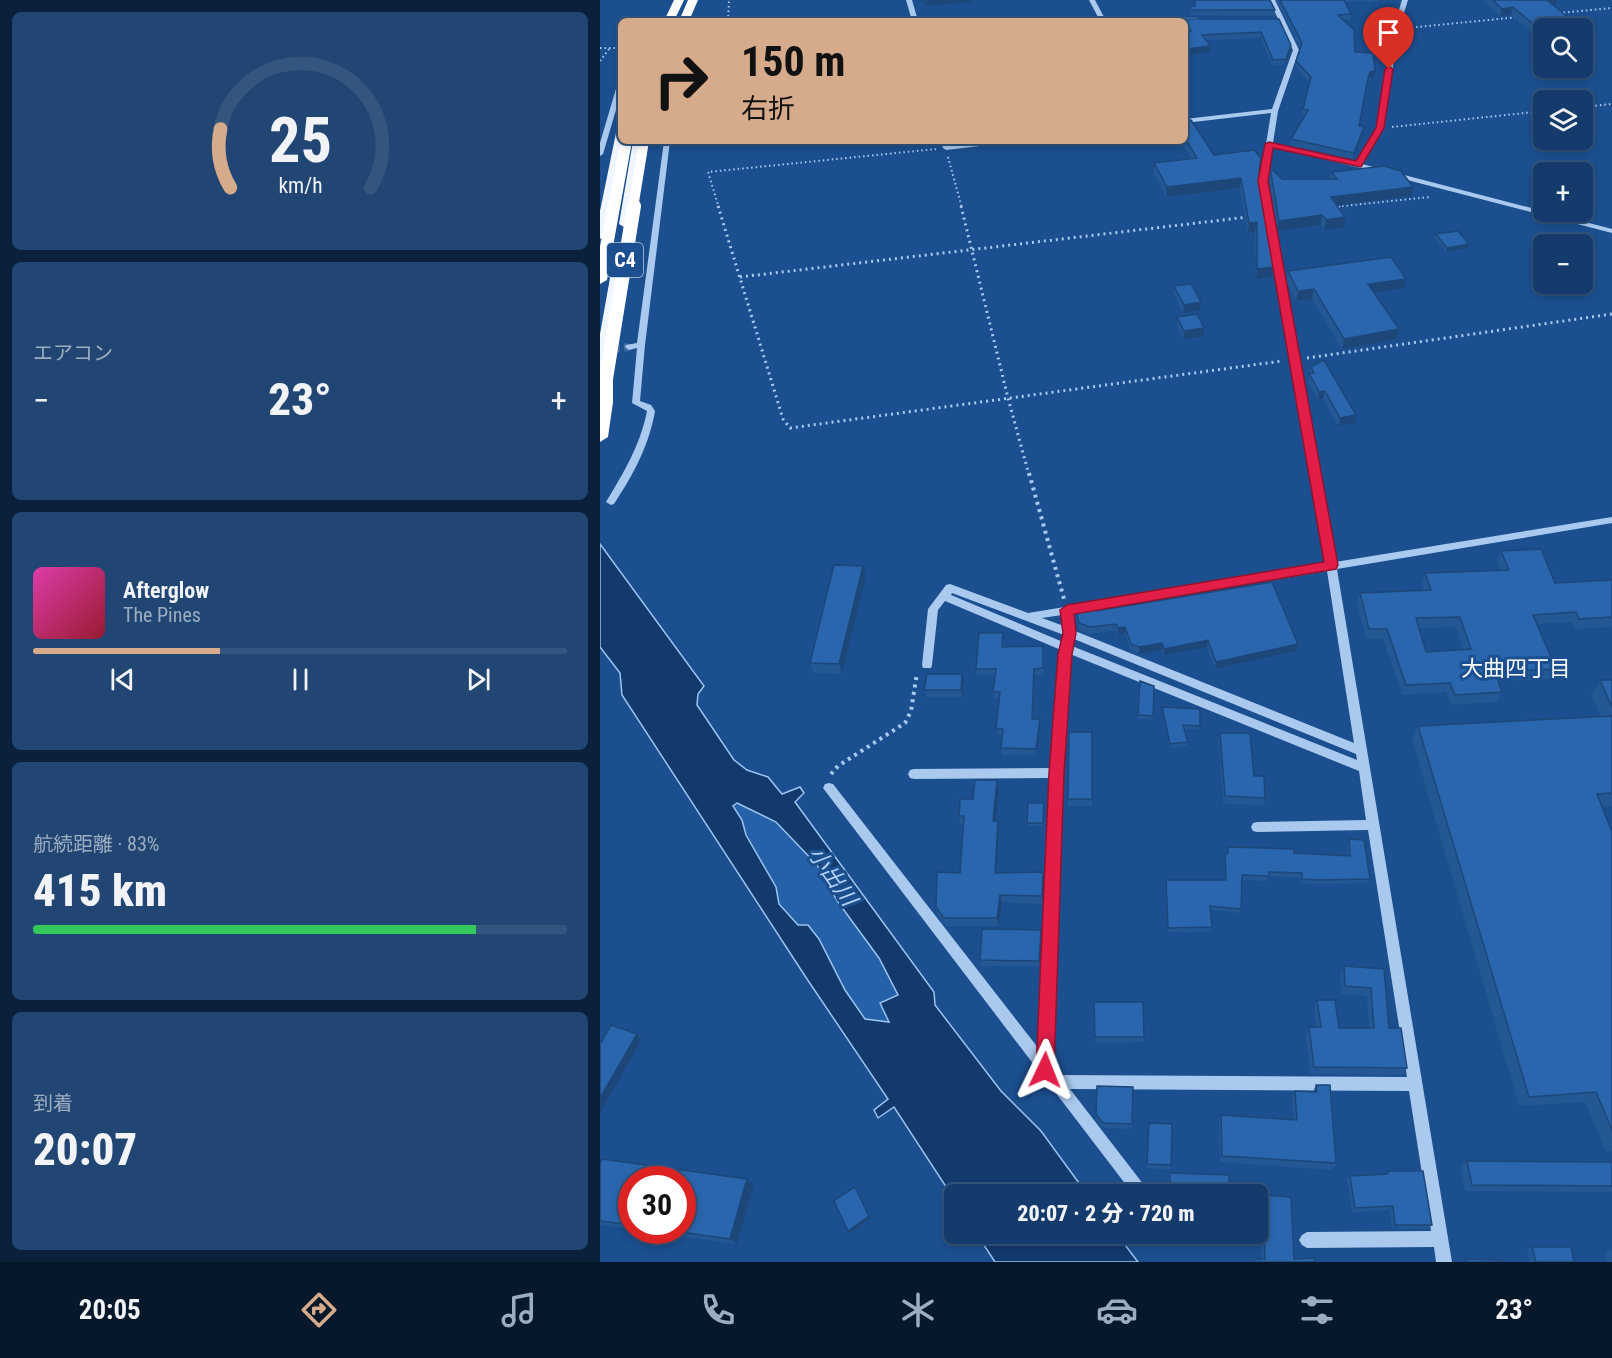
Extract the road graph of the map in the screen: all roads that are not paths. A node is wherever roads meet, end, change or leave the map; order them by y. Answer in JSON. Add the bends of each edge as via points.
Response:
{"nodes":[{"id":1,"x":676,"y":0,"type":"edge"},
{"id":2,"x":691,"y":0,"type":"edge"},
{"id":3,"x":909,"y":0,"type":"edge"},
{"id":4,"x":1092,"y":0,"type":"edge"},
{"id":5,"x":1272,"y":0,"type":"edge"},
{"id":6,"x":1405,"y":0,"type":"edge"},
{"id":7,"x":667,"y":18,"type":"edge"},
{"id":8,"x":682,"y":18,"type":"edge"},
{"id":9,"x":685,"y":18,"type":"edge"},
{"id":10,"x":914,"y":18,"type":"edge"},
{"id":11,"x":1101,"y":18,"type":"edge"},
{"id":12,"x":1188,"y":20,"type":"edge"},
{"id":13,"x":1203,"y":20,"type":"edge"},
{"id":14,"x":1270,"y":20,"type":"edge"},
{"id":15,"x":1282,"y":20,"type":"junction"},
{"id":16,"x":618,"y":92,"type":"edge"},
{"id":17,"x":1275,"y":111,"type":"junction"},
{"id":18,"x":1188,"y":121,"type":"edge"},
{"id":19,"x":619,"y":144,"type":"edge"},
{"id":20,"x":625,"y":144,"type":"edge"},
{"id":21,"x":638,"y":144,"type":"edge"},
{"id":22,"x":643,"y":144,"type":"edge"},
{"id":23,"x":668,"y":144,"type":"edge"},
{"id":24,"x":1269,"y":144,"type":"junction"},
{"id":25,"x":600,"y":154,"type":"edge"},
{"id":26,"x":1358,"y":165,"type":"junction"},
{"id":27,"x":1612,"y":231,"type":"edge"},
{"id":28,"x":600,"y":236,"type":"edge"},
{"id":29,"x":600,"y":280,"type":"edge"},
{"id":30,"x":641,"y":345,"type":"junction"},
{"id":31,"x":629,"y":346,"type":"tunnel mouth"},
{"id":32,"x":603,"y":373,"type":"edge"},
{"id":33,"x":600,"y":394,"type":"edge"},
{"id":34,"x":600,"y":437,"type":"edge"},
{"id":35,"x":611,"y":502,"type":"dead end"},
{"id":36,"x":1612,"y":520,"type":"edge"},
{"id":37,"x":1331,"y":565,"type":"junction"},
{"id":38,"x":944,"y":596,"type":"junction"},
{"id":39,"x":1067,"y":610,"type":"junction"},
{"id":40,"x":1028,"y":617,"type":"junction"},
{"id":41,"x":1070,"y":633,"type":"junction"},
{"id":42,"x":1066,"y":648,"type":"junction"},
{"id":43,"x":927,"y":665,"type":"road end"},
{"id":44,"x":1361,"y":751,"type":"junction"},
{"id":45,"x":1363,"y":768,"type":"junction"},
{"id":46,"x":1056,"y":773,"type":"junction"},
{"id":47,"x":914,"y":774,"type":"dead end"},
{"id":48,"x":829,"y":788,"type":"road end"},
{"id":49,"x":1372,"y":825,"type":"junction"},
{"id":50,"x":1257,"y":827,"type":"dead end"},
{"id":51,"x":1049,"y":1076,"type":"junction"},
{"id":52,"x":1414,"y":1084,"type":"junction"},
{"id":53,"x":1134,"y":1184,"type":"edge"},
{"id":54,"x":1440,"y":1239,"type":"junction"},
{"id":55,"x":1307,"y":1240,"type":"dead end"},
{"id":56,"x":1444,"y":1262,"type":"edge"}],
"edges":[{"from":1,"to":7,"type":"highway"},
{"from":2,"to":8,"type":"main road"},
{"from":2,"to":9,"type":"highway"},
{"from":3,"to":10,"type":"street"},
{"from":4,"to":11,"type":"street"},
{"from":5,"to":15,"type":"street"},
{"from":6,"to":26,"type":"street","via":[[1396,29],[1380,128]]},
{"from":12,"to":13,"type":"street"},
{"from":14,"to":15,"type":"street"},
{"from":15,"to":17,"type":"street","via":[[1296,50]]},
{"from":16,"to":25,"type":"street"},
{"from":17,"to":18,"type":"street"},
{"from":17,"to":24,"type":"street"},
{"from":19,"to":28,"type":"main road"},
{"from":20,"to":29,"type":"highway","number":"C4"},
{"from":21,"to":32,"type":"main road"},
{"from":22,"to":32,"type":"highway","number":"C4","bridge":true},
{"from":23,"to":30,"type":"street"},
{"from":24,"to":26,"type":"street"},
{"from":24,"to":37,"type":"street","via":[[1263,181]]},
{"from":26,"to":27,"type":"street"},
{"from":30,"to":31,"type":"street"},
{"from":30,"to":35,"type":"street","via":[[636,403],[651,411],[648,436]]},
{"from":32,"to":33,"type":"highway","number":"C4"},
{"from":32,"to":34,"type":"highway","number":"C4","via":[[606,402]]},
{"from":36,"to":37,"type":"street"},
{"from":37,"to":39,"type":"street"},
{"from":37,"to":44,"type":"street"},
{"from":38,"to":40,"type":"street","via":[[950,588]]},
{"from":38,"to":42,"type":"street"},
{"from":38,"to":43,"type":"street","via":[[933,609]]},
{"from":39,"to":40,"type":"street"},
{"from":39,"to":41,"type":"street"},
{"from":40,"to":41,"type":"street"},
{"from":41,"to":42,"type":"street"},
{"from":41,"to":44,"type":"street"},
{"from":42,"to":45,"type":"street"},
{"from":42,"to":46,"type":"street"},
{"from":44,"to":45,"type":"street"},
{"from":45,"to":49,"type":"street"},
{"from":46,"to":47,"type":"street"},
{"from":46,"to":51,"type":"street"},
{"from":48,"to":51,"type":"street"},
{"from":49,"to":50,"type":"street"},
{"from":49,"to":52,"type":"street"},
{"from":51,"to":52,"type":"street"},
{"from":51,"to":53,"type":"street"},
{"from":52,"to":54,"type":"street"},
{"from":54,"to":55,"type":"street"},
{"from":54,"to":56,"type":"street"}]}
